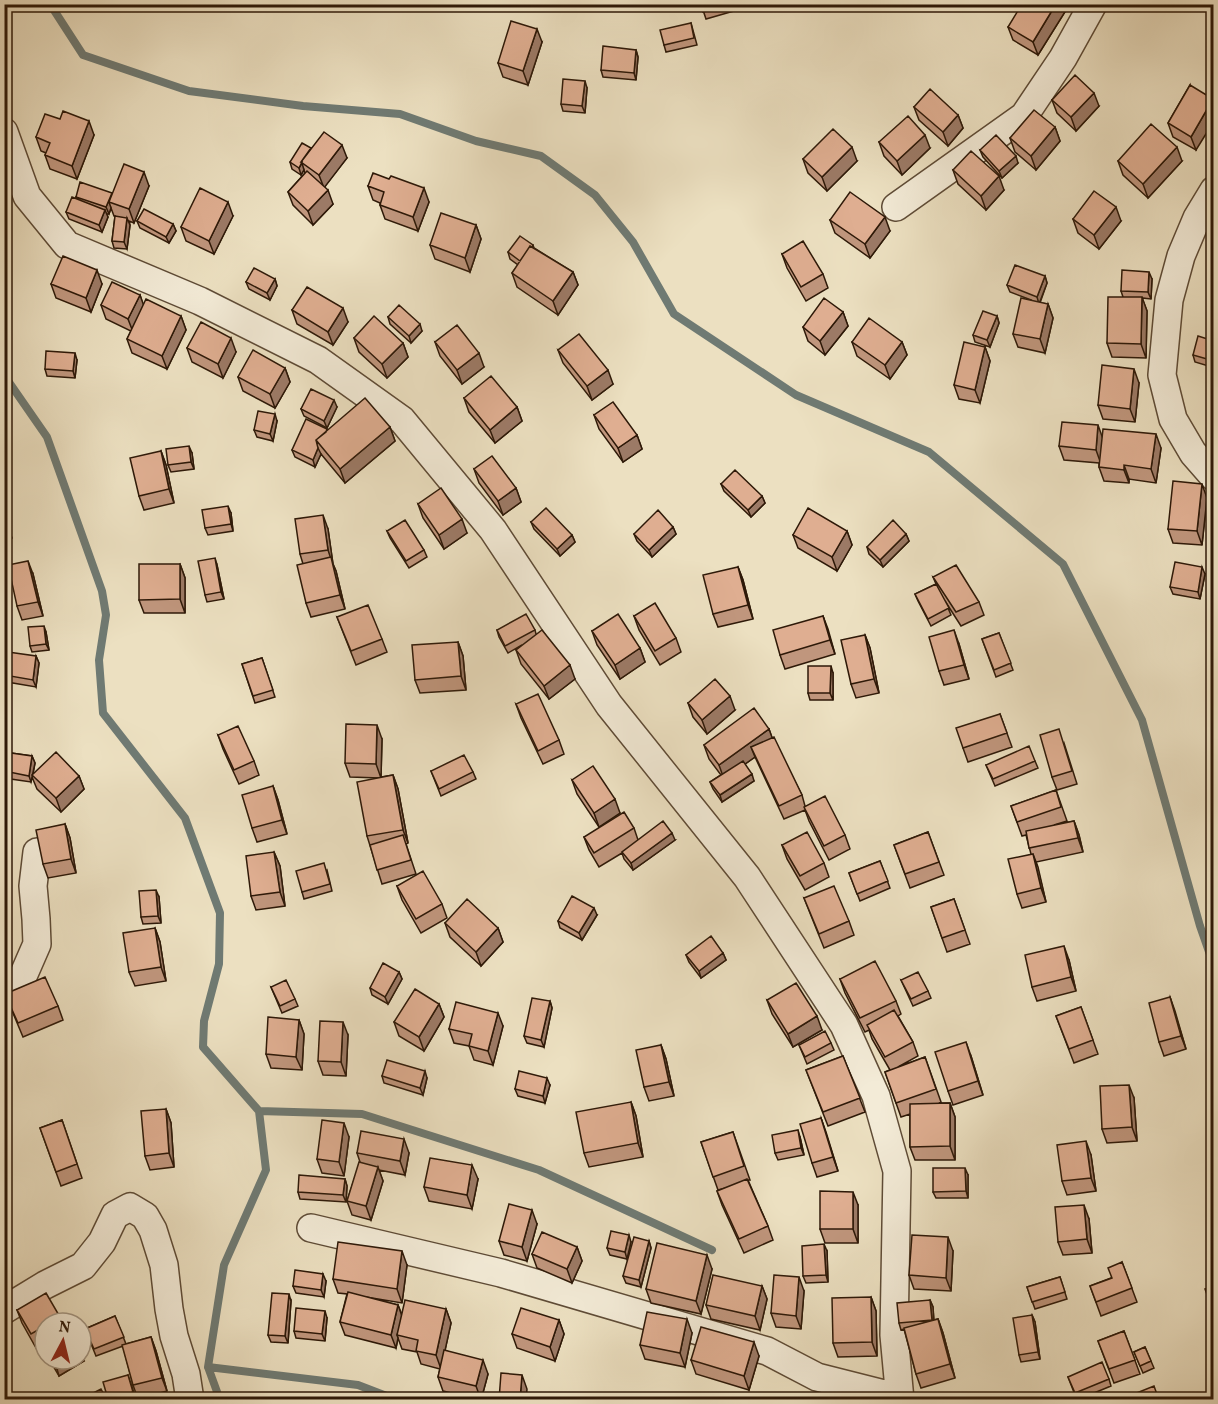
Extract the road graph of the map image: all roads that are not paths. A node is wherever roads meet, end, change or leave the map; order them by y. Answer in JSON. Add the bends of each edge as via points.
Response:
{"nodes":[{"id":1,"x":1093,"y":4,"type":"edge"},
{"id":2,"x":4,"y":132,"type":"edge"},
{"id":3,"x":1214,"y":190,"type":"edge"},
{"id":4,"x":897,"y":207,"type":"dead end"},
{"id":5,"x":1214,"y":477,"type":"edge"},
{"id":6,"x":37,"y":852,"type":"edge"},
{"id":7,"x":4,"y":997,"type":"edge"},
{"id":8,"x":311,"y":1228,"type":"dead end"},
{"id":9,"x":4,"y":1310,"type":"edge"},
{"id":10,"x":900,"y":1399,"type":"edge"},
{"id":11,"x":190,"y":1400,"type":"edge"}],
"edges":[{"from":1,"to":4,"type":"street","via":[[1024,116]]},
{"from":2,"to":10,"type":"street","via":[[27,196],[67,245],[200,301],[318,360],[402,420],[493,530],[609,705],[747,878],[844,1025],[876,1096],[897,1171],[894,1335]]},
{"from":3,"to":5,"type":"street","via":[[1181,256],[1169,300],[1162,375],[1173,419],[1192,453]]},
{"from":6,"to":7,"type":"street","via":[[33,886],[37,944],[20,983]]},
{"from":8,"to":10,"type":"street","via":[[512,1276],[767,1351],[817,1377]]},
{"from":9,"to":11,"type":"street","via":[[83,1266],[102,1242],[115,1215],[130,1208],[144,1216],[156,1239]]}]}
